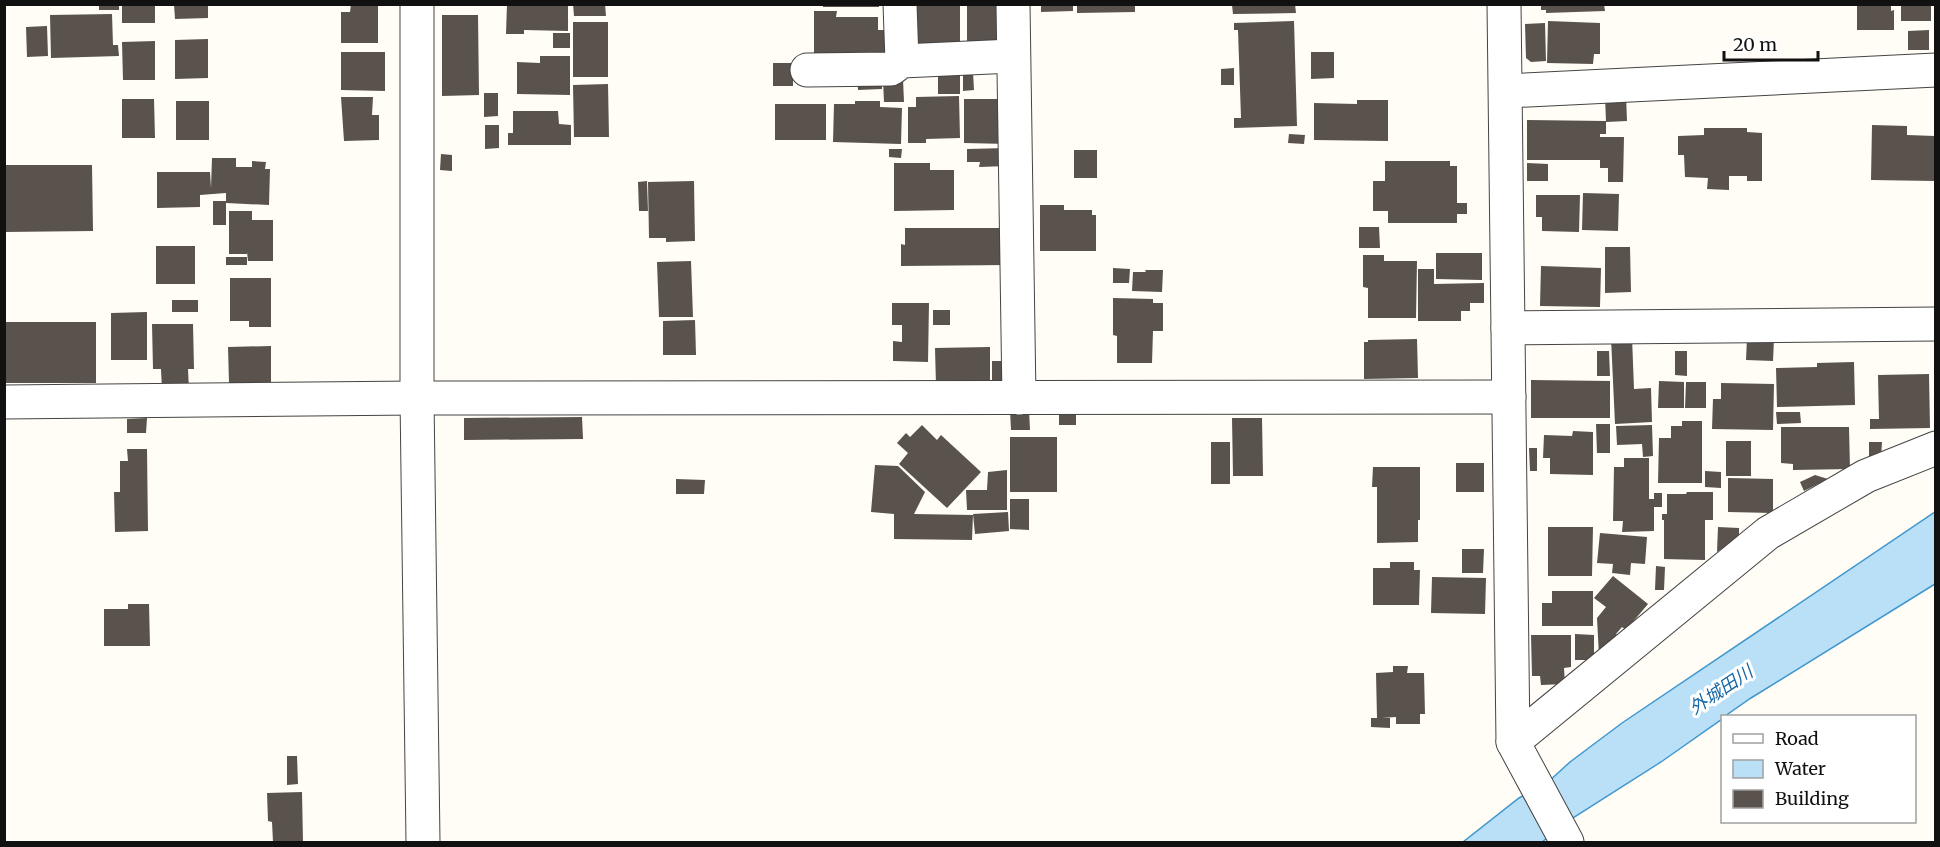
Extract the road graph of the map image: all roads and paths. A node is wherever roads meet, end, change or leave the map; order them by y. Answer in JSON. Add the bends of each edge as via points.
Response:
{"nodes":[{"id":1,"x":417,"y":4,"type":"edge"},
{"id":2,"x":900,"y":4,"type":"edge"},
{"id":3,"x":1013,"y":4,"type":"edge"},
{"id":4,"x":1504,"y":4,"type":"edge"},
{"id":5,"x":1014,"y":56,"type":"junction"},
{"id":6,"x":902,"y":61,"type":"junction"},
{"id":7,"x":807,"y":70,"type":"dead end"},
{"id":8,"x":1935,"y":70,"type":"edge"},
{"id":9,"x":1506,"y":91,"type":"junction"},
{"id":10,"x":1935,"y":324,"type":"edge"},
{"id":11,"x":1508,"y":328,"type":"junction"},
{"id":12,"x":417,"y":398,"type":"junction"},
{"id":13,"x":1019,"y":398,"type":"junction"},
{"id":14,"x":1509,"y":398,"type":"junction"},
{"id":15,"x":4,"y":402,"type":"edge"},
{"id":16,"x":1935,"y":448,"type":"edge"},
{"id":17,"x":1515,"y":747,"type":"junction"},
{"id":18,"x":423,"y":843,"type":"edge"},
{"id":19,"x":1567,"y":843,"type":"edge"}],
"edges":[{"from":1,"to":12,"type":"street"},
{"from":2,"to":6,"type":"street"},
{"from":3,"to":5,"type":"street"},
{"from":4,"to":9,"type":"street"},
{"from":5,"to":6,"type":"street"},
{"from":5,"to":13,"type":"street"},
{"from":6,"to":7,"type":"street","via":[[891,69]]},
{"from":8,"to":9,"type":"street"},
{"from":9,"to":11,"type":"street"},
{"from":10,"to":11,"type":"street"},
{"from":11,"to":14,"type":"street"},
{"from":12,"to":13,"type":"street"},
{"from":12,"to":15,"type":"street"},
{"from":12,"to":18,"type":"street"},
{"from":13,"to":14,"type":"street"},
{"from":14,"to":17,"type":"street"},
{"from":16,"to":17,"type":"street","via":[[1866,476],[1767,533]]},
{"from":17,"to":19,"type":"street"}]}
